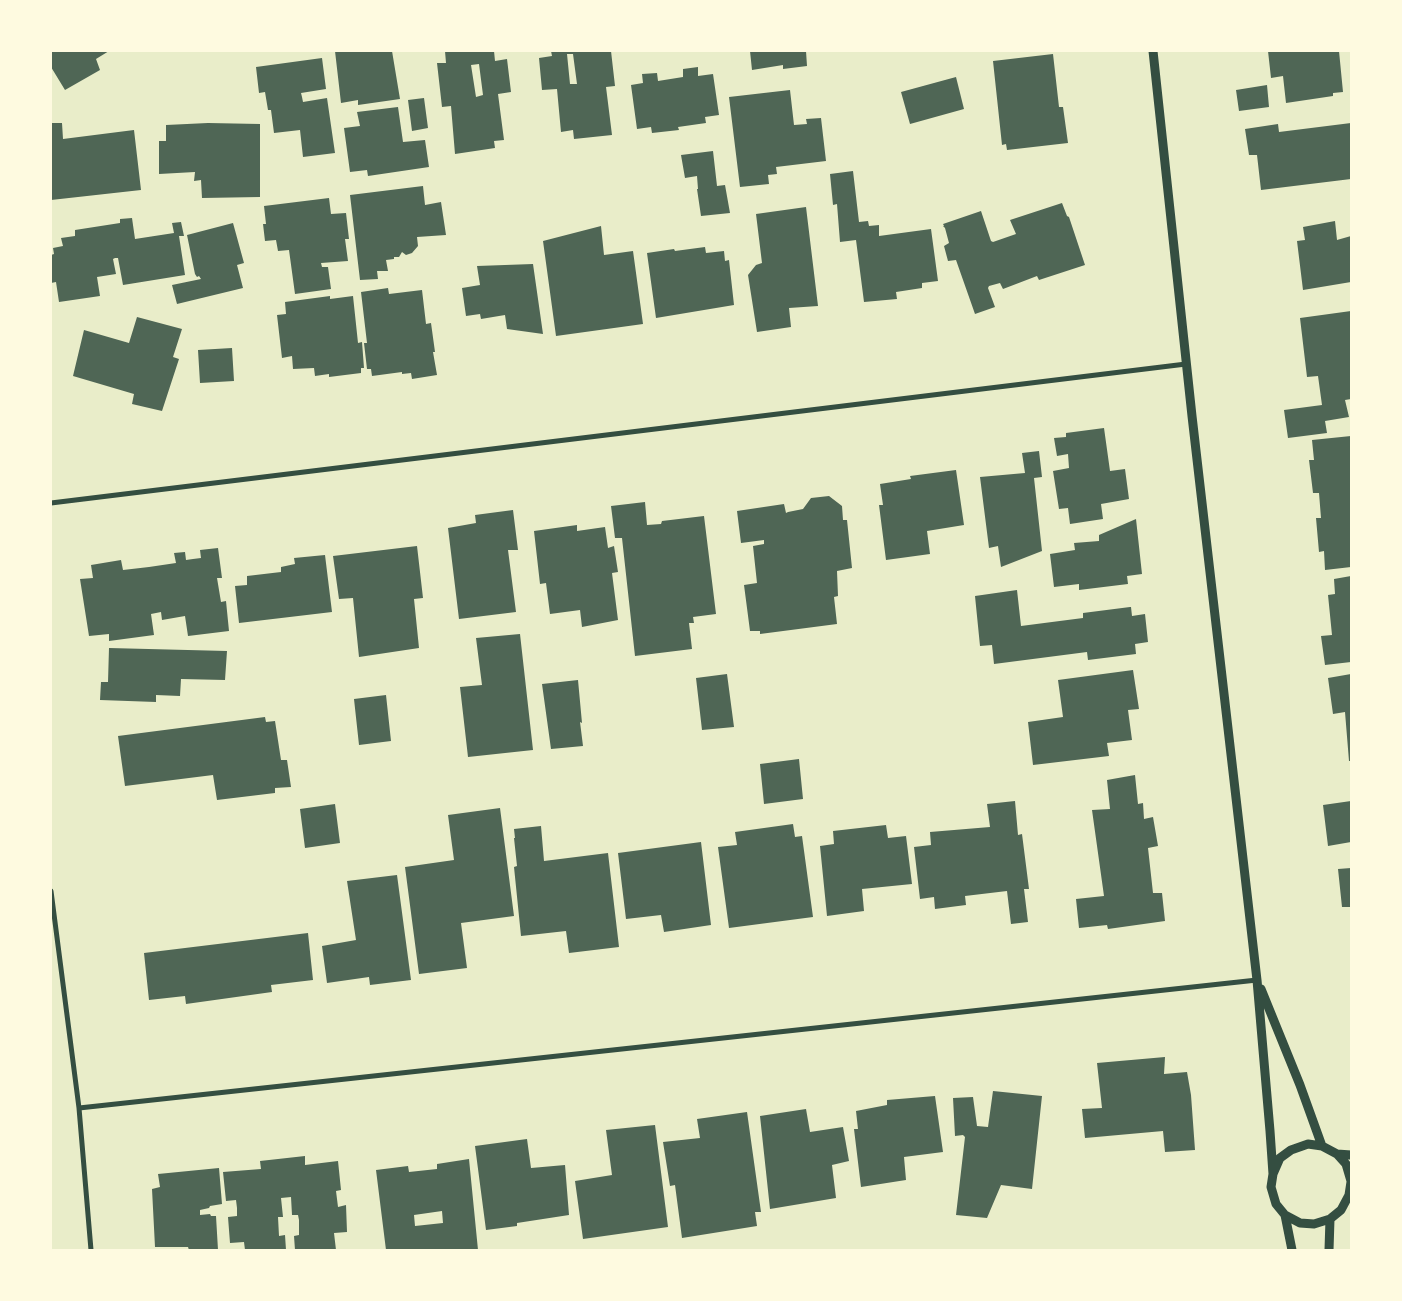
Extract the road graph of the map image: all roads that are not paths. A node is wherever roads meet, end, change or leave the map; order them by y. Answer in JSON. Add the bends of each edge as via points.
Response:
{"nodes":[{"id":1,"x":1153,"y":51,"type":"edge"},
{"id":2,"x":1186,"y":364,"type":"junction"},
{"id":3,"x":51,"y":503,"type":"edge"},
{"id":4,"x":51,"y":891,"type":"edge"},
{"id":5,"x":1257,"y":980,"type":"junction"},
{"id":6,"x":79,"y":1108,"type":"junction"},
{"id":7,"x":1322,"y":1146,"type":"junction"},
{"id":8,"x":1337,"y":1154,"type":"junction"},
{"id":9,"x":1351,"y":1155,"type":"edge"},
{"id":10,"x":1272,"y":1174,"type":"junction"},
{"id":11,"x":1351,"y":1181,"type":"edge"},
{"id":12,"x":1351,"y":1207,"type":"edge"},
{"id":13,"x":1341,"y":1210,"type":"junction"},
{"id":14,"x":1285,"y":1215,"type":"junction"},
{"id":15,"x":1330,"y":1220,"type":"junction"},
{"id":16,"x":91,"y":1250,"type":"edge"},
{"id":17,"x":1292,"y":1250,"type":"edge"},
{"id":18,"x":1329,"y":1250,"type":"edge"}],
"edges":[{"from":1,"to":2,"type":"street"},
{"from":2,"to":3,"type":"street"},
{"from":2,"to":5,"type":"street"},
{"from":4,"to":6,"type":"street"},
{"from":5,"to":6,"type":"street"},
{"from":5,"to":7,"type":"street"},
{"from":5,"to":10,"type":"street"},
{"from":6,"to":16,"type":"street"},
{"from":7,"to":8,"type":"street"},
{"from":7,"to":10,"type":"street","via":[[1308,1144],[1291,1150],[1280,1158]]},
{"from":8,"to":9,"type":"street"},
{"from":8,"to":11,"type":"street","via":[[1346,1164]]},
{"from":10,"to":14,"type":"street","via":[[1273,1196]]},
{"from":11,"to":13,"type":"street","via":[[1350,1195]]},
{"from":12,"to":13,"type":"street"},
{"from":13,"to":15,"type":"street"},
{"from":14,"to":15,"type":"street","via":[[1300,1223]]},
{"from":14,"to":17,"type":"street"},
{"from":15,"to":18,"type":"street"}]}
